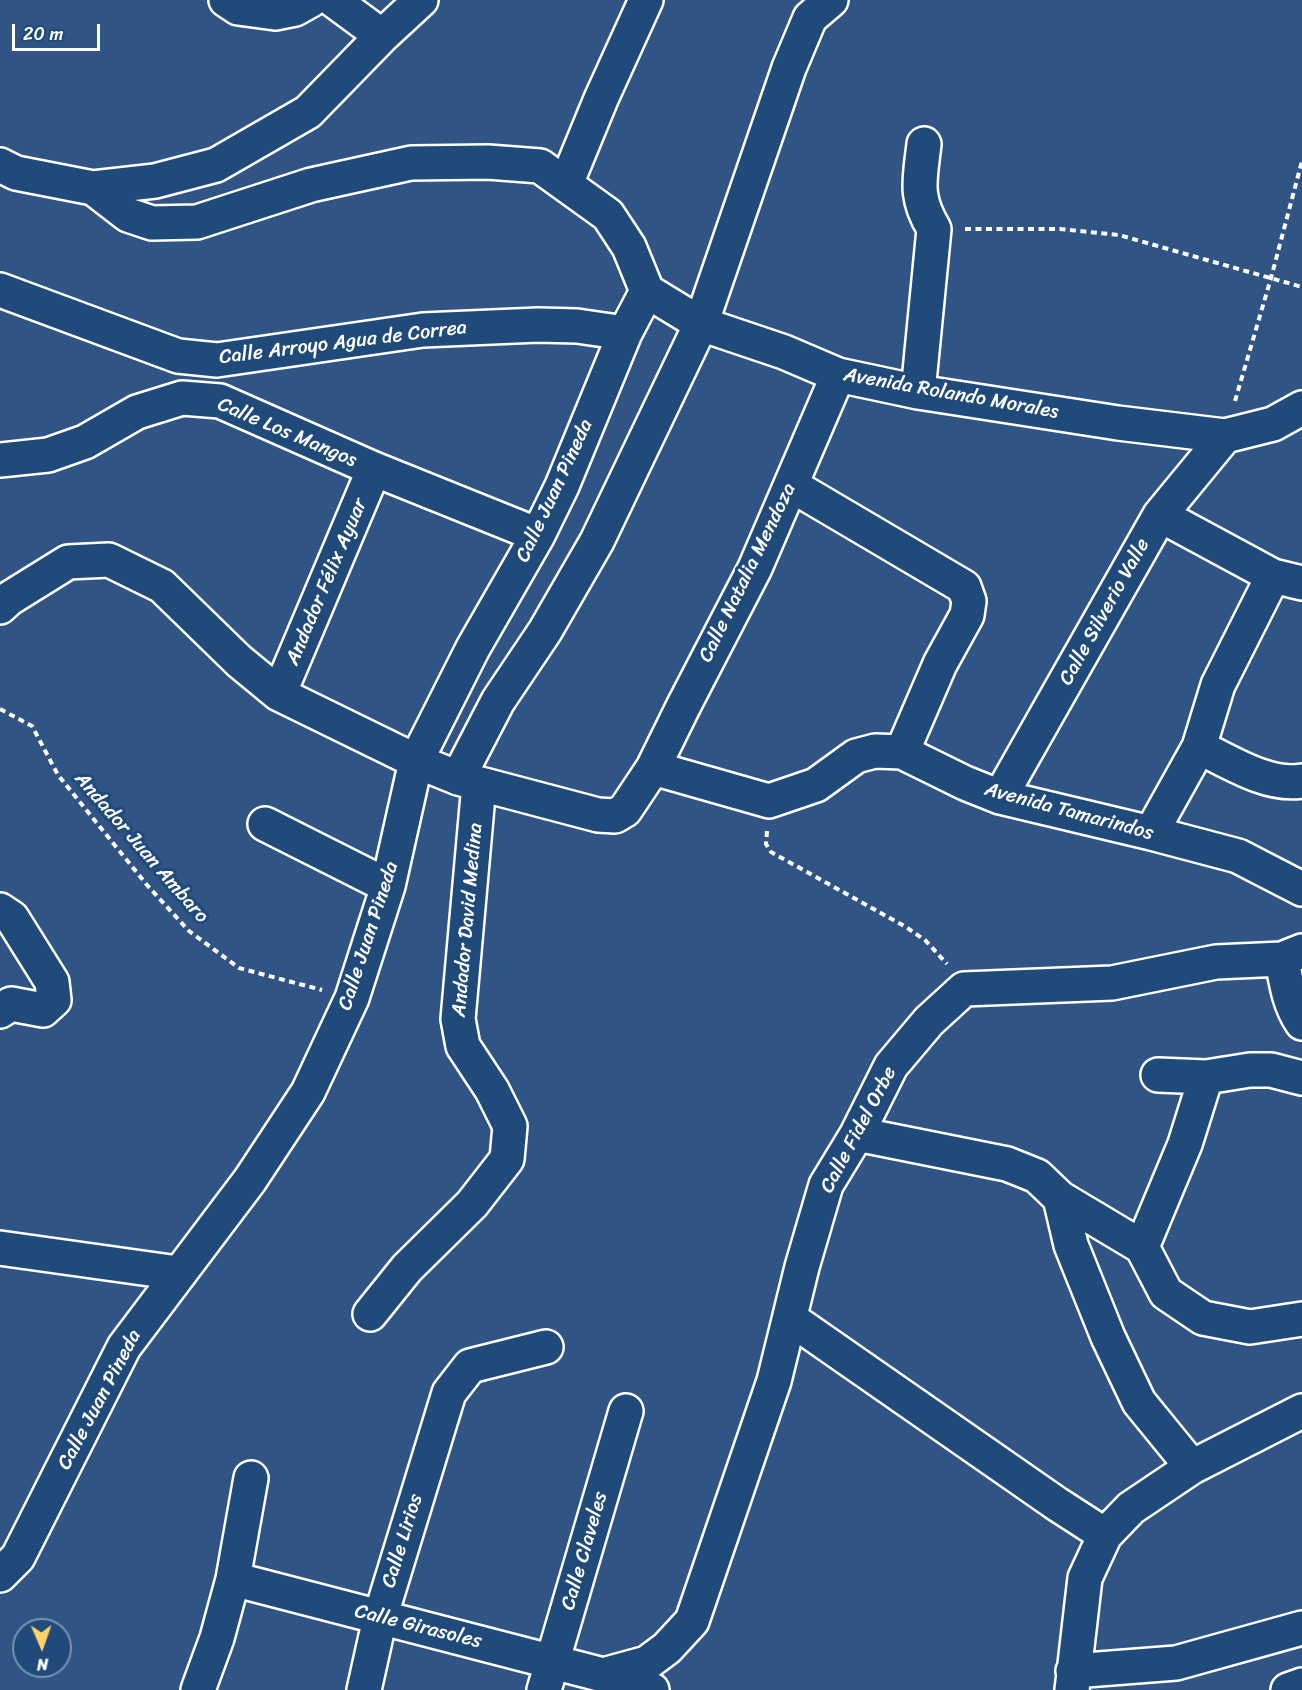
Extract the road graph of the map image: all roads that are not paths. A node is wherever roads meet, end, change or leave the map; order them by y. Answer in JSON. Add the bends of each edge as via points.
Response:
{"nodes":[{"id":1,"x":226,"y":0,"type":"edge"},
{"id":2,"x":311,"y":0,"type":"edge"},
{"id":3,"x":333,"y":0,"type":"edge"},
{"id":4,"x":421,"y":0,"type":"edge"},
{"id":5,"x":646,"y":0,"type":"edge"},
{"id":6,"x":831,"y":0,"type":"edge"},
{"id":7,"x":382,"y":36,"type":"junction"},
{"id":8,"x":924,"y":144,"type":"dead end"},
{"id":9,"x":0,"y":165,"type":"edge"},
{"id":10,"x":566,"y":184,"type":"junction"},
{"id":11,"x":93,"y":188,"type":"junction"},
{"id":12,"x":0,"y":290,"type":"edge"},
{"id":13,"x":647,"y":291,"type":"junction"},
{"id":14,"x":701,"y":324,"type":"junction"},
{"id":15,"x":625,"y":333,"type":"junction"},
{"id":16,"x":217,"y":360,"type":"junction"},
{"id":17,"x":838,"y":375,"type":"junction"},
{"id":18,"x":918,"y":392,"type":"junction"},
{"id":19,"x":182,"y":398,"type":"junction"},
{"id":20,"x":1302,"y":408,"type":"edge"},
{"id":21,"x":1225,"y":436,"type":"junction"},
{"id":22,"x":0,"y":460,"type":"edge"},
{"id":23,"x":374,"y":469,"type":"junction"},
{"id":24,"x":790,"y":485,"type":"junction"},
{"id":25,"x":1160,"y":515,"type":"junction"},
{"id":26,"x":538,"y":535,"type":"junction"},
{"id":27,"x":1287,"y":580,"type":"edge"},
{"id":28,"x":0,"y":607,"type":"edge"},
{"id":29,"x":483,"y":632,"type":"junction"},
{"id":30,"x":529,"y":654,"type":"junction"},
{"id":31,"x":279,"y":694,"type":"junction"},
{"id":32,"x":1199,"y":747,"type":"junction"},
{"id":33,"x":902,"y":752,"type":"junction"},
{"id":34,"x":416,"y":761,"type":"junction"},
{"id":35,"x":653,"y":768,"type":"junction"},
{"id":36,"x":468,"y":781,"type":"junction"},
{"id":37,"x":1302,"y":781,"type":"edge"},
{"id":38,"x":1000,"y":797,"type":"junction"},
{"id":39,"x":265,"y":824,"type":"dead end"},
{"id":40,"x":1151,"y":833,"type":"junction"},
{"id":41,"x":388,"y":885,"type":"junction"},
{"id":42,"x":1302,"y":889,"type":"edge"},
{"id":43,"x":0,"y":910,"type":"edge"},
{"id":44,"x":1292,"y":955,"type":"edge"},
{"id":45,"x":0,"y":1011,"type":"edge"},
{"id":46,"x":1302,"y":1023,"type":"edge"},
{"id":47,"x":1158,"y":1075,"type":"dead end"},
{"id":48,"x":1206,"y":1077,"type":"junction"},
{"id":49,"x":1302,"y":1078,"type":"edge"},
{"id":50,"x":857,"y":1134,"type":"junction"},
{"id":51,"x":1060,"y":1197,"type":"junction"},
{"id":52,"x":1142,"y":1247,"type":"junction"},
{"id":53,"x":0,"y":1248,"type":"edge"},
{"id":54,"x":178,"y":1274,"type":"junction"},
{"id":55,"x":370,"y":1314,"type":"dead end"},
{"id":56,"x":790,"y":1319,"type":"junction"},
{"id":57,"x":1302,"y":1319,"type":"edge"},
{"id":58,"x":546,"y":1347,"type":"dead end"},
{"id":59,"x":626,"y":1411,"type":"dead end"},
{"id":60,"x":1302,"y":1411,"type":"edge"},
{"id":61,"x":1192,"y":1467,"type":"junction"},
{"id":62,"x":251,"y":1478,"type":"dead end"},
{"id":63,"x":1105,"y":1535,"type":"junction"},
{"id":64,"x":0,"y":1575,"type":"edge"},
{"id":65,"x":233,"y":1579,"type":"junction"},
{"id":66,"x":380,"y":1618,"type":"junction"},
{"id":67,"x":692,"y":1621,"type":"joint"},
{"id":68,"x":1302,"y":1628,"type":"edge"},
{"id":69,"x":603,"y":1675,"type":"junction"},
{"id":70,"x":548,"y":1676,"type":"edge"},
{"id":71,"x":1073,"y":1680,"type":"edge"},
{"id":72,"x":1302,"y":1685,"type":"edge"},
{"id":73,"x":198,"y":1690,"type":"edge"},
{"id":74,"x":364,"y":1690,"type":"edge"},
{"id":75,"x":652,"y":1690,"type":"edge"},
{"id":76,"x":1288,"y":1690,"type":"edge"}],
"edges":[{"from":1,"to":2,"type":"street","via":[[238,8],[275,14]]},
{"from":3,"to":7,"type":"street"},
{"from":4,"to":7,"type":"street"},
{"from":5,"to":10,"type":"street"},
{"from":6,"to":14,"type":"street","via":[[810,18],[789,68]]},
{"from":7,"to":11,"type":"street","via":[[308,112],[216,165],[155,180]]},
{"from":8,"to":18,"type":"street","via":[[918,189],[934,229]]},
{"from":9,"to":11,"type":"street","via":[[16,173]]},
{"from":10,"to":11,"type":"street","via":[[540,166],[411,163],[311,185],[197,222],[152,223],[128,215]]},
{"from":10,"to":13,"type":"street","via":[[608,215],[629,247]]},
{"from":12,"to":16,"type":"street","name":"Calle Arroyo Agua de Correa","via":[[178,356]]},
{"from":13,"to":14,"type":"street","name":"Avenida Rolando Morales"},
{"from":13,"to":15,"type":"street","name":"Calle Juan Pineda"},
{"from":14,"to":17,"type":"street","name":"Avenida Rolando Morales"},
{"from":14,"to":30,"type":"street","via":[[597,541]]},
{"from":15,"to":16,"type":"street","name":"Calle Arroyo Agua de Correa","via":[[538,325],[423,330]]},
{"from":15,"to":26,"type":"street","name":"Calle Juan Pineda"},
{"from":16,"to":19,"type":"street"},
{"from":17,"to":18,"type":"street","name":"Avenida Rolando Morales"},
{"from":17,"to":24,"type":"street","name":"Calle Natalia Mendoza"},
{"from":18,"to":21,"type":"street","name":"Avenida Rolando Morales"},
{"from":19,"to":22,"type":"street","name":"Calle Los Mangos","via":[[137,412],[85,442],[57,452]]},
{"from":19,"to":23,"type":"street","name":"Calle Los Mangos","via":[[220,401]]},
{"from":20,"to":21,"type":"street","via":[[1273,424]]},
{"from":21,"to":25,"type":"street","name":"Calle Silverio Valle"},
{"from":23,"to":26,"type":"street","name":"Calle Los Mangos"},
{"from":23,"to":31,"type":"street","name":"Andador Félix Ayuar"},
{"from":24,"to":33,"type":"street","via":[[964,587],[969,601],[967,615],[940,664]]},
{"from":24,"to":35,"type":"street","name":"Calle Natalia Mendoza","via":[[755,568]]},
{"from":25,"to":27,"type":"street"},
{"from":25,"to":38,"type":"street","name":"Calle Silverio Valle"},
{"from":26,"to":29,"type":"street","name":"Calle Juan Pineda"},
{"from":27,"to":32,"type":"street","via":[[1218,685]]},
{"from":28,"to":31,"type":"street","via":[[68,562],[109,560],[162,586],[238,661]]},
{"from":29,"to":30,"type":"street"},
{"from":29,"to":34,"type":"street","name":"Calle Juan Pineda"},
{"from":30,"to":36,"type":"street","via":[[498,701]]},
{"from":31,"to":34,"type":"street"},
{"from":32,"to":37,"type":"street","via":[[1253,774],[1293,783]]},
{"from":32,"to":40,"type":"street"},
{"from":33,"to":35,"type":"street","name":"Avenida Tamarindos","via":[[875,751],[855,756],[816,785],[769,801]]},
{"from":33,"to":38,"type":"street","name":"Avenida Tamarindos"},
{"from":34,"to":36,"type":"street"},
{"from":34,"to":41,"type":"street","name":"Calle Juan Pineda"},
{"from":35,"to":36,"type":"street","via":[[625,810],[615,816]]},
{"from":36,"to":55,"type":"street","name":"Andador David Medina","via":[[458,1019],[463,1046],[510,1125],[507,1159],[472,1204],[407,1268]]},
{"from":38,"to":40,"type":"street","name":"Avenida Tamarindos"},
{"from":39,"to":41,"type":"street"},
{"from":40,"to":42,"type":"street","name":"Avenida Tamarindos","via":[[1238,856]]},
{"from":41,"to":54,"type":"street","name":"Calle Juan Pineda","via":[[352,998],[308,1092],[250,1180]]},
{"from":43,"to":45,"type":"street","via":[[12,918],[52,982],[54,1000],[43,1010],[11,1004]]},
{"from":44,"to":46,"type":"street","via":[[1289,996]]},
{"from":44,"to":50,"type":"street","name":"Calle Fidel Orbe","via":[[1216,962],[1112,983],[964,990],[929,1021],[891,1066]]},
{"from":47,"to":48,"type":"street"},
{"from":48,"to":49,"type":"street","via":[[1250,1070]]},
{"from":48,"to":52,"type":"street","via":[[1185,1144]]},
{"from":50,"to":51,"type":"street","via":[[1007,1164],[1037,1176]]},
{"from":50,"to":56,"type":"street","name":"Calle Fidel Orbe","via":[[826,1185]]},
{"from":51,"to":52,"type":"street"},
{"from":51,"to":61,"type":"street","via":[[1071,1245],[1139,1402]]},
{"from":52,"to":57,"type":"street","via":[[1166,1293],[1203,1318],[1250,1327]]},
{"from":53,"to":54,"type":"street"},
{"from":54,"to":64,"type":"street","name":"Calle Juan Pineda","via":[[124,1347],[18,1557]]},
{"from":56,"to":63,"type":"street"},
{"from":56,"to":67,"type":"street","name":"Calle Fidel Orbe","via":[[774,1381]]},
{"from":58,"to":66,"type":"street","name":"Calle Lirios","via":[[470,1366],[449,1394]]},
{"from":59,"to":70,"type":"street","name":"Calle Claveles"},
{"from":60,"to":61,"type":"street"},
{"from":61,"to":63,"type":"street","via":[[1131,1508]]},
{"from":62,"to":65,"type":"street"},
{"from":63,"to":71,"type":"street","via":[[1085,1578]]},
{"from":65,"to":66,"type":"street","name":"Calle Girasoles"},
{"from":65,"to":73,"type":"street"},
{"from":66,"to":70,"type":"street","name":"Calle Girasoles"},
{"from":66,"to":74,"type":"street","name":"Calle Lirios"},
{"from":67,"to":69,"type":"street","name":"Calle Girasoles","via":[[668,1648],[647,1663]]},
{"from":68,"to":71,"type":"street","via":[[1176,1663]]},
{"from":69,"to":70,"type":"street","name":"Calle Girasoles"},
{"from":69,"to":75,"type":"street","name":"Calle Girasoles"},
{"from":72,"to":76,"type":"street"}]}
